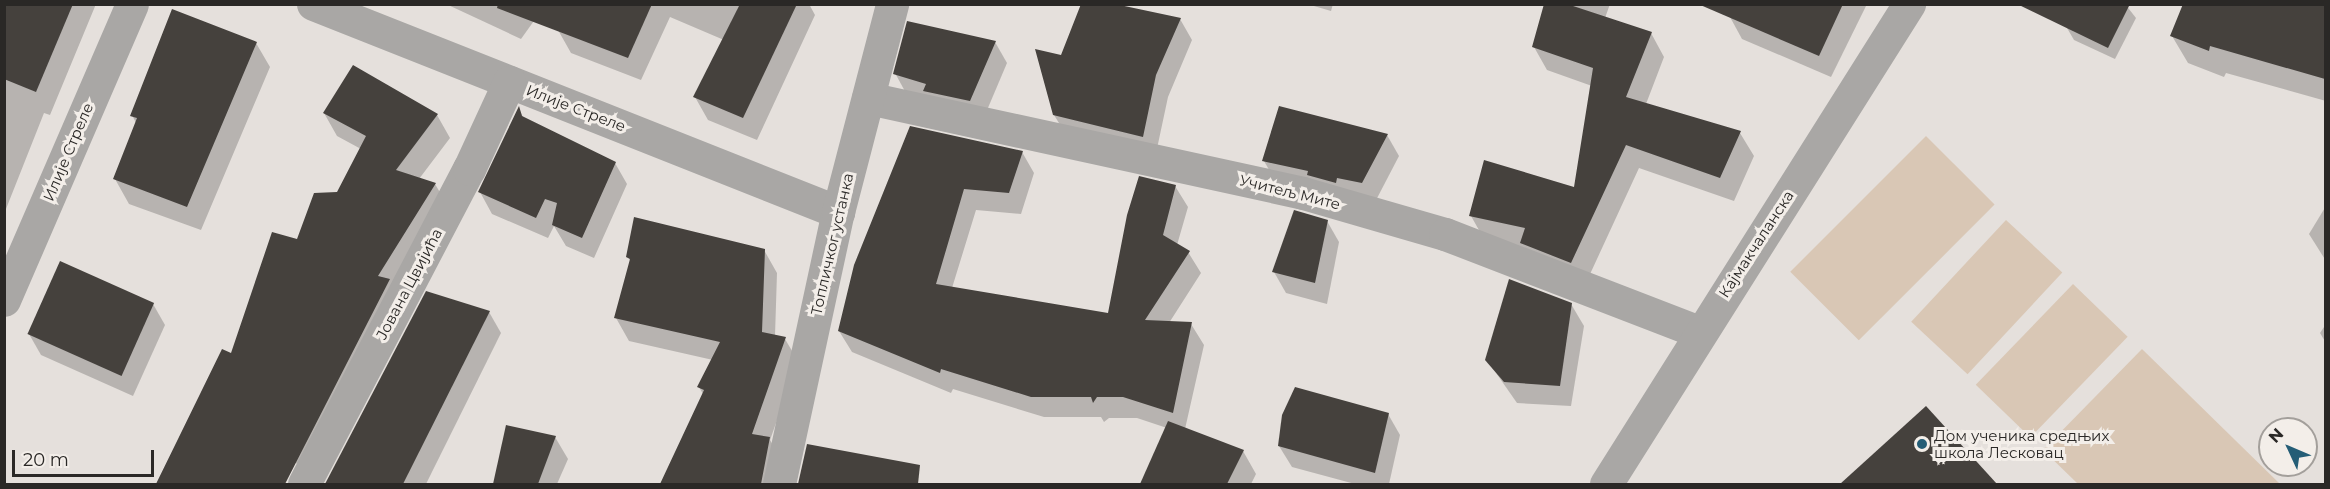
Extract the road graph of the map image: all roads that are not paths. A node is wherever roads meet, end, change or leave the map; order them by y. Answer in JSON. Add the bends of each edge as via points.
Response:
{"nodes":[{"id":1,"x":132,"y":4,"type":"edge"},
{"id":2,"x":313,"y":4,"type":"edge"},
{"id":3,"x":892,"y":4,"type":"edge"},
{"id":4,"x":1909,"y":4,"type":"edge"},
{"id":5,"x":346,"y":11,"type":"edge"},
{"id":6,"x":509,"y":82,"type":"junction"},
{"id":7,"x":868,"y":98,"type":"junction"},
{"id":8,"x":838,"y":212,"type":"junction"},
{"id":9,"x":4,"y":300,"type":"edge"},
{"id":10,"x":1699,"y":332,"type":"junction"},
{"id":11,"x":304,"y":484,"type":"edge"},
{"id":12,"x":779,"y":484,"type":"edge"},
{"id":13,"x":1606,"y":484,"type":"edge"}],
"edges":[{"from":1,"to":9,"type":"street","name":"Илије Стреле"},
{"from":2,"to":5,"type":"street","name":"Илије Стреле"},
{"from":3,"to":7,"type":"street","name":"Топличког устанка"},
{"from":4,"to":10,"type":"street","name":"Кајмакчаланска"},
{"from":5,"to":6,"type":"street","name":"Илије Стреле"},
{"from":6,"to":8,"type":"street","name":"Илије Стреле"},
{"from":6,"to":11,"type":"street","name":"Јована Цвијића","via":[[469,169]]},
{"from":7,"to":8,"type":"street","name":"Топличког устанка"},
{"from":7,"to":10,"type":"street","name":"Учитељ Мите","via":[[1303,193],[1445,234]]},
{"from":8,"to":12,"type":"street","name":"Топличког устанка"},
{"from":10,"to":13,"type":"street","name":"Кајмакчаланска"}]}
